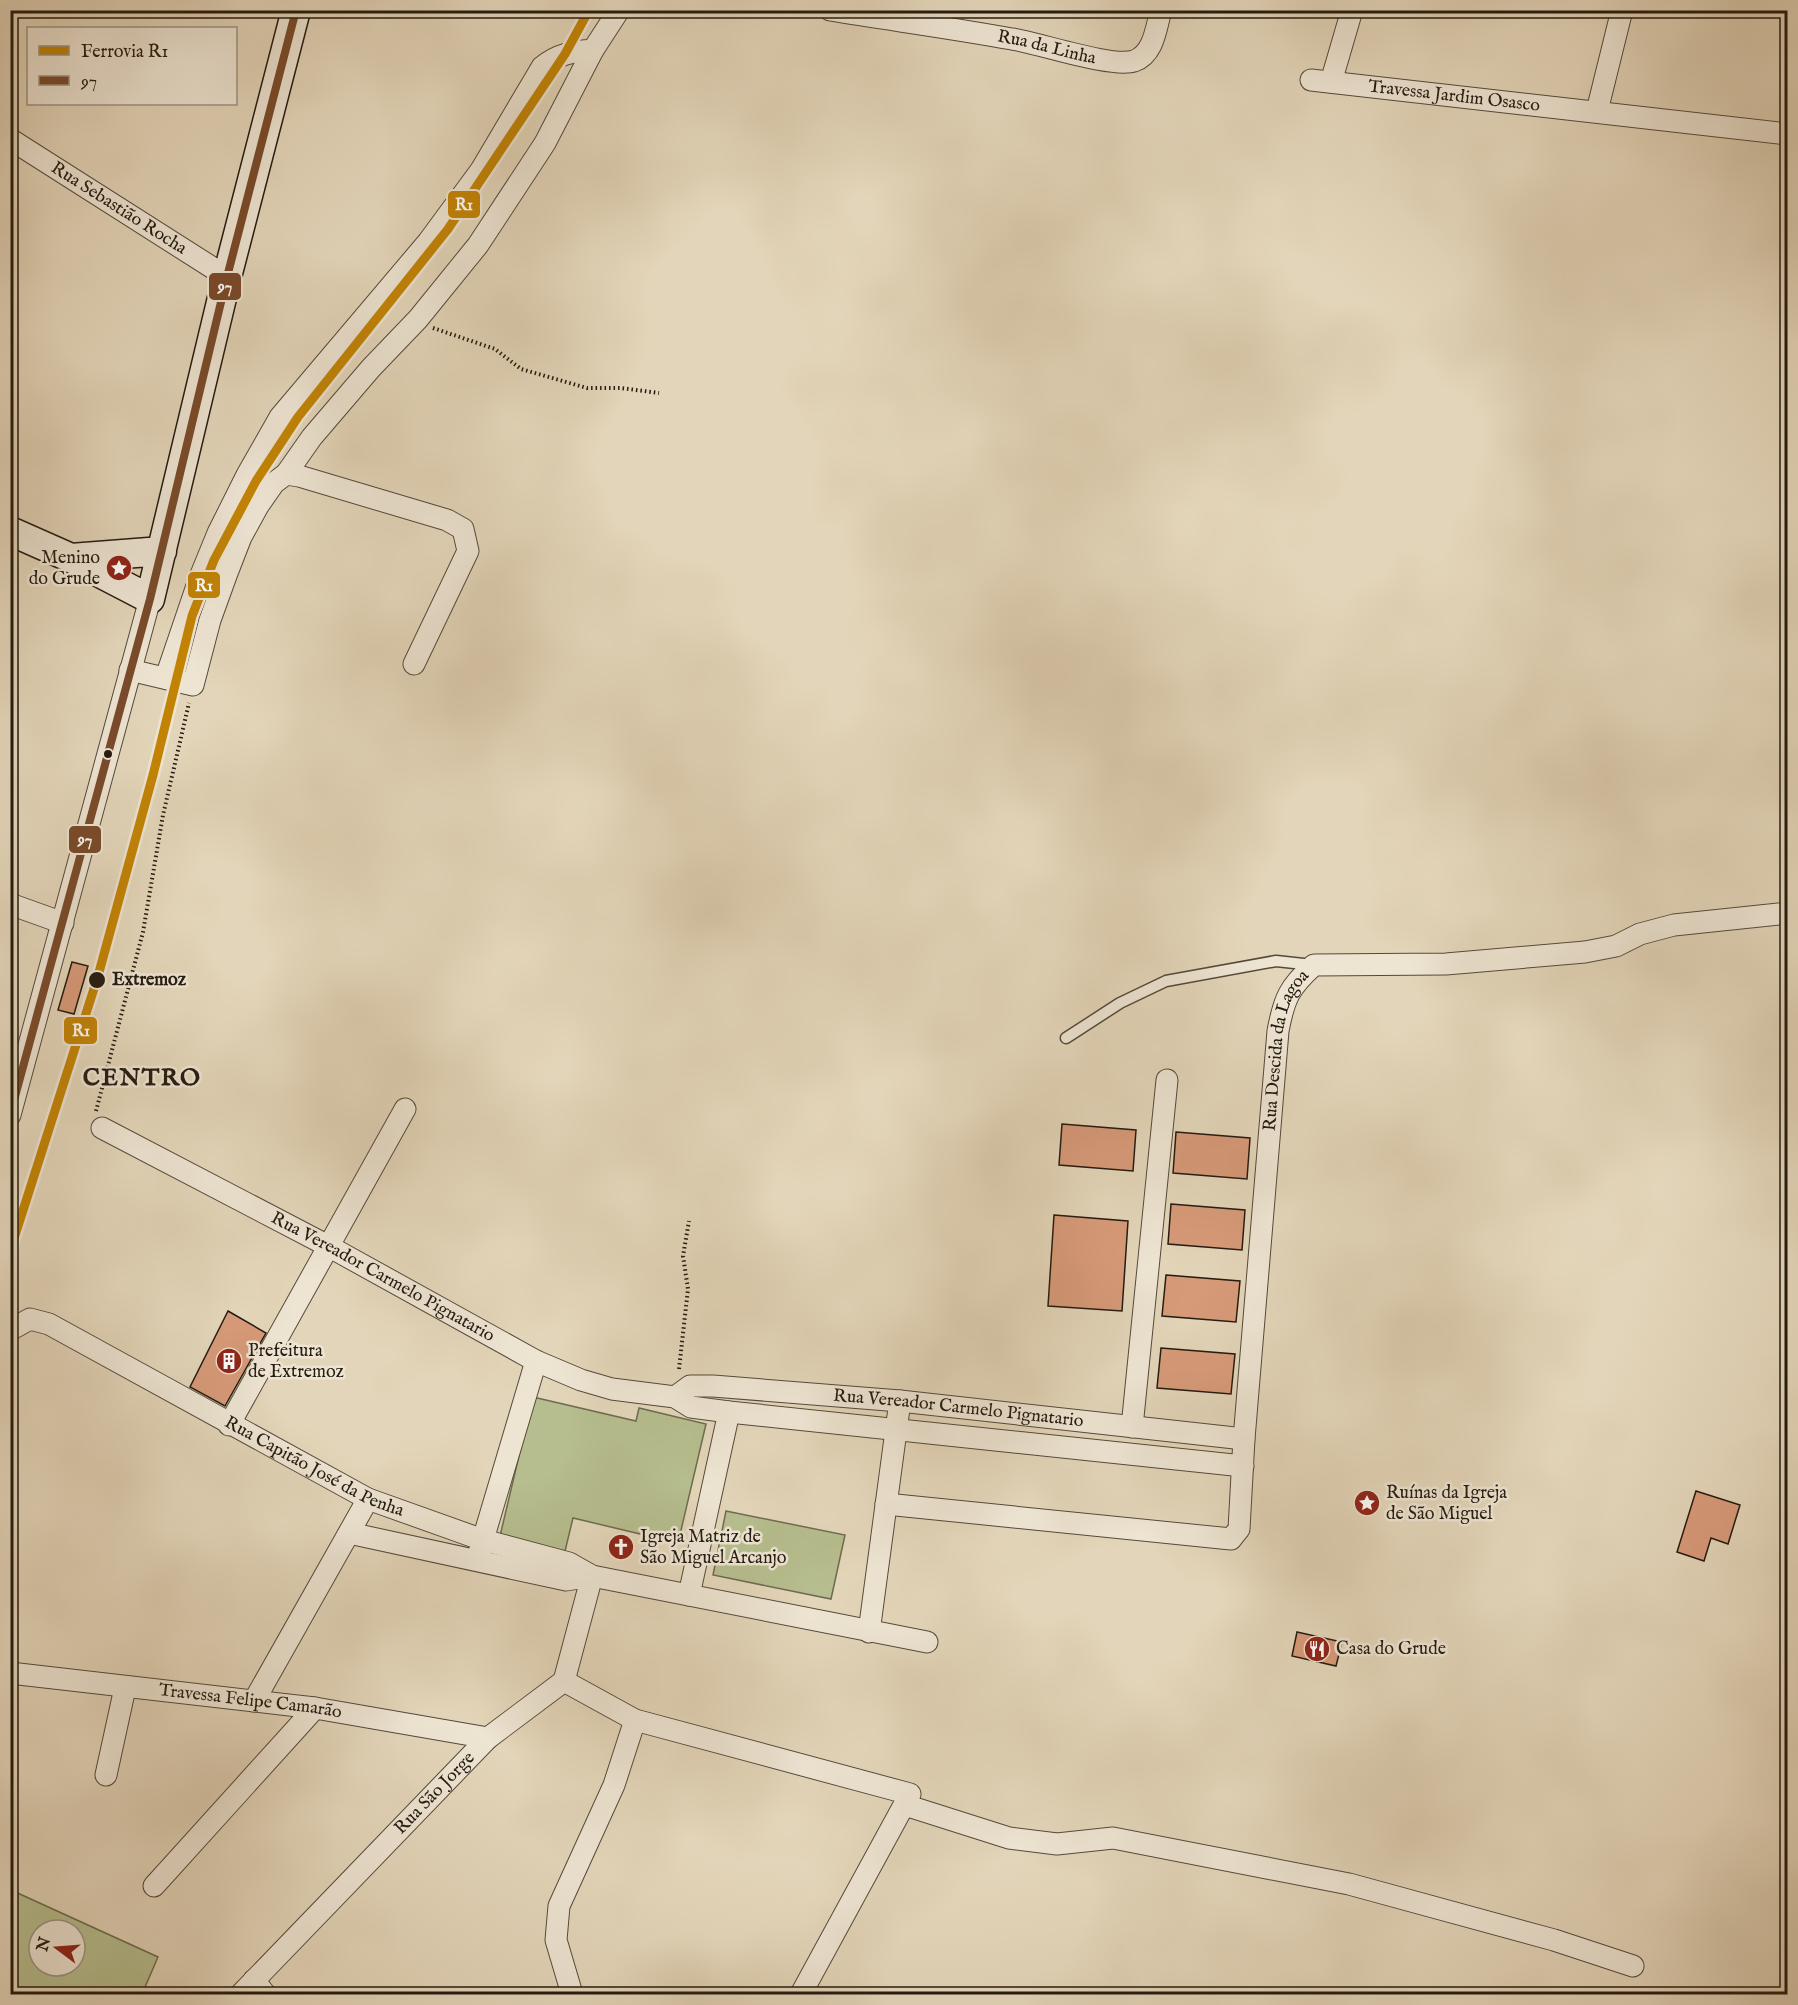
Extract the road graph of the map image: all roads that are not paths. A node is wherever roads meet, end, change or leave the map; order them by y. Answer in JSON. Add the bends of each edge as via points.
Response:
{"nodes":[{"id":1,"x":296,"y":10,"type":"edge"},
{"id":2,"x":619,"y":10,"type":"edge"},
{"id":3,"x":830,"y":10,"type":"edge"},
{"id":4,"x":1161,"y":10,"type":"edge"},
{"id":5,"x":1352,"y":10,"type":"edge"},
{"id":6,"x":1622,"y":10,"type":"edge"},
{"id":7,"x":593,"y":50,"type":"junction"},
{"id":8,"x":1597,"y":111,"type":"junction"},
{"id":9,"x":1788,"y":134,"type":"edge"},
{"id":10,"x":10,"y":139,"type":"edge"},
{"id":11,"x":227,"y":278,"type":"junction"},
{"id":12,"x":286,"y":474,"type":"junction"},
{"id":13,"x":10,"y":531,"type":"edge"},
{"id":14,"x":162,"y":551,"type":"junction"},
{"id":15,"x":71,"y":558,"type":"junction"},
{"id":16,"x":150,"y":599,"type":"junction"},
{"id":17,"x":414,"y":664,"type":"dead end"},
{"id":18,"x":130,"y":670,"type":"junction"},
{"id":19,"x":166,"y":677,"type":"junction"},
{"id":20,"x":10,"y":904,"type":"edge"},
{"id":21,"x":1788,"y":913,"type":"edge"},
{"id":22,"x":63,"y":923,"type":"junction"},
{"id":23,"x":1314,"y":965,"type":"junction"},
{"id":24,"x":1066,"y":1038,"type":"dead end"},
{"id":25,"x":1167,"y":1080,"type":"dead end"},
{"id":26,"x":405,"y":1109,"type":"dead end"},
{"id":27,"x":10,"y":1115,"type":"edge"},
{"id":28,"x":102,"y":1128,"type":"road end"},
{"id":29,"x":330,"y":1247,"type":"junction"},
{"id":30,"x":10,"y":1330,"type":"edge"},
{"id":31,"x":536,"y":1361,"type":"junction"},
{"id":32,"x":675,"y":1397,"type":"junction"},
{"id":33,"x":900,"y":1401,"type":"junction"},
{"id":34,"x":729,"y":1412,"type":"junction"},
{"id":35,"x":229,"y":1425,"type":"junction"},
{"id":36,"x":1132,"y":1427,"type":"junction"},
{"id":37,"x":896,"y":1431,"type":"junction"},
{"id":38,"x":1244,"y":1439,"type":"junction"},
{"id":39,"x":1243,"y":1466,"type":"junction"},
{"id":40,"x":368,"y":1499,"type":"junction"},
{"id":41,"x":886,"y":1504,"type":"junction"},
{"id":42,"x":349,"y":1533,"type":"junction"},
{"id":43,"x":480,"y":1550,"type":"junction"},
{"id":44,"x":592,"y":1576,"type":"junction"},
{"id":45,"x":689,"y":1595,"type":"junction"},
{"id":46,"x":869,"y":1632,"type":"junction"},
{"id":47,"x":927,"y":1642,"type":"dead end"},
{"id":48,"x":10,"y":1673,"type":"edge"},
{"id":49,"x":564,"y":1682,"type":"junction"},
{"id":50,"x":125,"y":1688,"type":"junction"},
{"id":51,"x":254,"y":1701,"type":"junction"},
{"id":52,"x":315,"y":1708,"type":"junction"},
{"id":53,"x":635,"y":1720,"type":"junction"},
{"id":54,"x":488,"y":1738,"type":"junction"},
{"id":55,"x":106,"y":1774,"type":"dead end"},
{"id":56,"x":905,"y":1805,"type":"junction"},
{"id":57,"x":154,"y":1886,"type":"dead end"},
{"id":58,"x":1633,"y":1966,"type":"dead end"},
{"id":59,"x":254,"y":1990,"type":"edge"},
{"id":60,"x":572,"y":1995,"type":"edge"},
{"id":61,"x":801,"y":1995,"type":"edge"}],
"edges":[{"from":1,"to":11,"type":"main road"},
{"from":2,"to":7,"type":"street"},
{"from":3,"to":4,"type":"street","name":"Rua da Linha","via":[[1131,62],[1151,46]]},
{"from":5,"to":8,"type":"street","name":"Travessa Jardim Osasco","via":[[1321,81]]},
{"from":6,"to":8,"type":"street"},
{"from":7,"to":12,"type":"street","via":[[545,144],[478,244],[415,322],[312,437]]},
{"from":7,"to":19,"type":"street","via":[[575,51],[542,67],[481,170],[428,242],[280,417],[218,533]]},
{"from":8,"to":9,"type":"street","name":"Travessa Jardim Osasco"},
{"from":10,"to":11,"type":"street","name":"Rua Sebastião Rocha"},
{"from":11,"to":14,"type":"main road"},
{"from":12,"to":17,"type":"street","via":[[447,520],[463,530],[468,551]]},
{"from":12,"to":19,"type":"street","via":[[274,483],[241,537],[210,620],[193,685]]},
{"from":13,"to":15,"type":"main road"},
{"from":14,"to":15,"type":"main road"},
{"from":14,"to":16,"type":"main road"},
{"from":15,"to":16,"type":"main road"},
{"from":16,"to":18,"type":"street"},
{"from":18,"to":19,"type":"street"},
{"from":18,"to":22,"type":"street"},
{"from":20,"to":22,"type":"street"},
{"from":21,"to":23,"type":"street","name":"Rua Descida da Lagoa","via":[[1674,925],[1640,934],[1616,946],[1585,952],[1446,964]]},
{"from":22,"to":27,"type":"street"},
{"from":23,"to":24,"type":"lane","via":[[1276,961],[1166,981],[1120,1003]]},
{"from":23,"to":38,"type":"street","name":"Rua Descida da Lagoa","via":[[1297,980],[1284,1000],[1278,1031]]},
{"from":25,"to":36,"type":"street"},
{"from":26,"to":29,"type":"street"},
{"from":28,"to":29,"type":"street","name":"Rua Vereador Carmelo Pignatario"},
{"from":29,"to":31,"type":"street","name":"Rua Vereador Carmelo Pignatario"},
{"from":29,"to":35,"type":"street"},
{"from":30,"to":35,"type":"street","name":"Rua Capitão José da Penha","via":[[30,1318],[49,1324]]},
{"from":31,"to":32,"type":"street","name":"Rua Vereador Carmelo Pignatario","via":[[612,1389]]},
{"from":31,"to":43,"type":"street"},
{"from":32,"to":33,"type":"street","name":"Rua Vereador Carmelo Pignatario","via":[[690,1386],[713,1386]]},
{"from":32,"to":34,"type":"street","name":"Rua Vereador Carmelo Pignatario","via":[[691,1407]]},
{"from":33,"to":36,"type":"street","name":"Rua Vereador Carmelo Pignatario"},
{"from":33,"to":37,"type":"street"},
{"from":34,"to":37,"type":"street","name":"Rua Vereador Carmelo Pignatario"},
{"from":34,"to":45,"type":"street"},
{"from":35,"to":40,"type":"street","name":"Rua Capitão José da Penha"},
{"from":36,"to":38,"type":"street","name":"Rua Vereador Carmelo Pignatario"},
{"from":37,"to":39,"type":"street","name":"Rua Vereador Carmelo Pignatario"},
{"from":37,"to":41,"type":"street"},
{"from":38,"to":39,"type":"street","name":"Rua Descida da Lagoa"},
{"from":39,"to":41,"type":"street","name":"Rua Descida da Lagoa","via":[[1239,1529],[1231,1539],[1223,1540]]},
{"from":40,"to":42,"type":"street"},
{"from":40,"to":43,"type":"street","name":"Rua Capitão José da Penha"},
{"from":41,"to":46,"type":"street"},
{"from":42,"to":43,"type":"street","name":"Rua Capitão José da Penha"},
{"from":42,"to":51,"type":"street"},
{"from":43,"to":44,"type":"street","name":"Rua Capitão José da Penha","via":[[569,1563]]},
{"from":44,"to":45,"type":"street","name":"Rua Capitão José da Penha"},
{"from":44,"to":49,"type":"street"},
{"from":45,"to":46,"type":"street","name":"Rua Capitão José da Penha"},
{"from":46,"to":47,"type":"street","name":"Rua Capitão José da Penha"},
{"from":48,"to":50,"type":"street","name":"Travessa Felipe Camarão"},
{"from":49,"to":53,"type":"street"},
{"from":49,"to":54,"type":"street","name":"Rua São Jorge"},
{"from":50,"to":51,"type":"street","name":"Travessa Felipe Camarão"},
{"from":50,"to":55,"type":"street"},
{"from":51,"to":52,"type":"street","name":"Travessa Felipe Camarão"},
{"from":52,"to":54,"type":"street","name":"Travessa Felipe Camarão"},
{"from":52,"to":57,"type":"street"},
{"from":53,"to":56,"type":"street","via":[[910,1794]]},
{"from":53,"to":60,"type":"street","via":[[614,1785],[559,1906],[556,1940]]},
{"from":54,"to":59,"type":"street","name":"Rua São Jorge"},
{"from":56,"to":58,"type":"street","via":[[1009,1838],[1057,1844],[1113,1838],[1348,1884],[1554,1940]]},
{"from":56,"to":61,"type":"street"}]}
